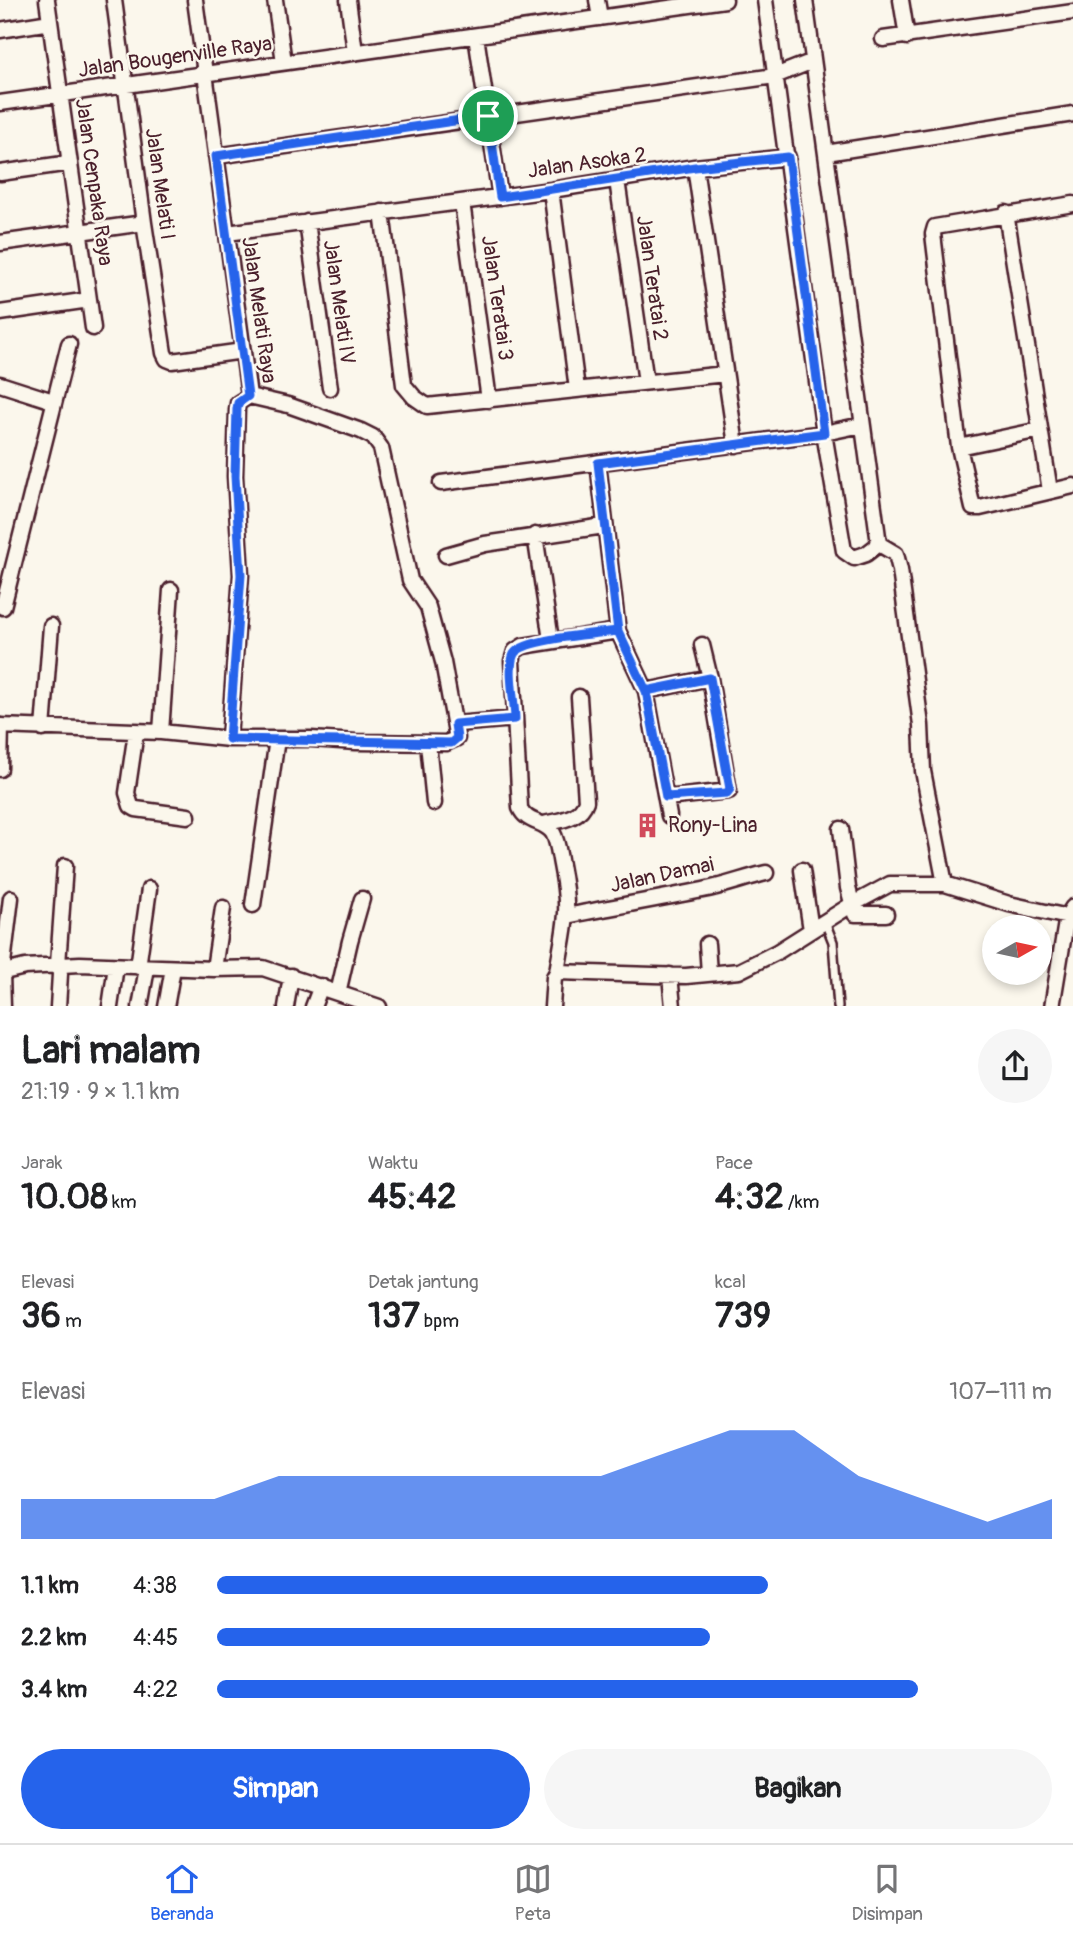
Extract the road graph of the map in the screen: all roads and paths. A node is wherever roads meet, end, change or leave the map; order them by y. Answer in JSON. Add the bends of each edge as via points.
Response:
{"nodes":[{"id":1,"x":47,"y":0,"type":"edge"},
{"id":2,"x":114,"y":0,"type":"edge"},
{"id":3,"x":195,"y":0,"type":"edge"},
{"id":4,"x":275,"y":0,"type":"edge"},
{"id":5,"x":348,"y":0,"type":"edge"},
{"id":6,"x":597,"y":0,"type":"edge"},
{"id":7,"x":725,"y":0,"type":"edge"},
{"id":8,"x":765,"y":0,"type":"edge"},
{"id":9,"x":805,"y":0,"type":"edge"},
{"id":10,"x":901,"y":0,"type":"edge"},
{"id":11,"x":673,"y":4,"type":"edge"},
{"id":12,"x":1070,"y":8,"type":"edge"},
{"id":13,"x":600,"y":18,"type":"junction"},
{"id":14,"x":50,"y":23,"type":"junction"},
{"id":15,"x":0,"y":30,"type":"edge"},
{"id":16,"x":476,"y":36,"type":"junction"},
{"id":17,"x":906,"y":37,"type":"junction"},
{"id":18,"x":883,"y":39,"type":"dead end"},
{"id":19,"x":355,"y":52,"type":"junction"},
{"id":20,"x":813,"y":61,"type":"junction"},
{"id":21,"x":284,"y":62,"type":"junction"},
{"id":22,"x":205,"y":74,"type":"junction"},
{"id":23,"x":775,"y":76,"type":"junction"},
{"id":24,"x":126,"y":85,"type":"junction"},
{"id":25,"x":60,"y":95,"type":"junction"},
{"id":26,"x":0,"y":103,"type":"edge"},
{"id":27,"x":1073,"y":114,"type":"edge"},
{"id":28,"x":488,"y":116,"type":"junction"},
{"id":29,"x":826,"y":153,"type":"junction"},
{"id":30,"x":216,"y":156,"type":"junction"},
{"id":31,"x":788,"y":157,"type":"junction"},
{"id":32,"x":70,"y":163,"type":"junction"},
{"id":33,"x":695,"y":167,"type":"junction"},
{"id":34,"x":0,"y":173,"type":"edge"},
{"id":35,"x":617,"y":180,"type":"junction"},
{"id":36,"x":551,"y":190,"type":"junction"},
{"id":37,"x":500,"y":197,"type":"junction"},
{"id":38,"x":462,"y":202,"type":"junction"},
{"id":39,"x":1073,"y":204,"type":"edge"},
{"id":40,"x":382,"y":212,"type":"junction"},
{"id":41,"x":1006,"y":213,"type":"junction"},
{"id":42,"x":307,"y":222,"type":"junction"},
{"id":43,"x":144,"y":223,"type":"junction"},
{"id":44,"x":79,"y":232,"type":"junction"},
{"id":45,"x":226,"y":233,"type":"junction"},
{"id":46,"x":0,"y":243,"type":"edge"},
{"id":47,"x":89,"y":300,"type":"junction"},
{"id":48,"x":0,"y":313,"type":"edge"},
{"id":49,"x":93,"y":328,"type":"dead end"},
{"id":50,"x":69,"y":345,"type":"dead end"},
{"id":51,"x":243,"y":351,"type":"junction"},
{"id":52,"x":724,"y":374,"type":"junction"},
{"id":53,"x":646,"y":382,"type":"junction"},
{"id":54,"x":0,"y":384,"type":"edge"},
{"id":55,"x":330,"y":388,"type":"dead end"},
{"id":56,"x":577,"y":389,"type":"junction"},
{"id":57,"x":248,"y":396,"type":"junction"},
{"id":58,"x":489,"y":400,"type":"junction"},
{"id":59,"x":53,"y":401,"type":"junction"},
{"id":60,"x":862,"y":425,"type":"junction"},
{"id":61,"x":1040,"y":430,"type":"junction"},
{"id":62,"x":824,"y":433,"type":"junction"},
{"id":63,"x":736,"y":445,"type":"junction"},
{"id":64,"x":959,"y":447,"type":"junction"},
{"id":65,"x":598,"y":463,"type":"junction"},
{"id":66,"x":441,"y":482,"type":"dead end"},
{"id":67,"x":1073,"y":486,"type":"edge"},
{"id":68,"x":1050,"y":491,"type":"junction"},
{"id":69,"x":604,"y":526,"type":"junction"},
{"id":70,"x":536,"y":535,"type":"junction"},
{"id":71,"x":880,"y":544,"type":"junction"},
{"id":72,"x":446,"y":555,"type":"dead end"},
{"id":73,"x":171,"y":590,"type":"dead end"},
{"id":74,"x":3,"y":607,"type":"dead end"},
{"id":75,"x":51,"y":626,"type":"dead end"},
{"id":76,"x":618,"y":631,"type":"junction"},
{"id":77,"x":551,"y":640,"type":"junction"},
{"id":78,"x":702,"y":645,"type":"dead end"},
{"id":79,"x":710,"y":678,"type":"junction"},
{"id":80,"x":646,"y":691,"type":"junction"},
{"id":81,"x":579,"y":697,"type":"dead end"},
{"id":82,"x":515,"y":719,"type":"junction"},
{"id":83,"x":1,"y":726,"type":"edge"},
{"id":84,"x":43,"y":729,"type":"junction"},
{"id":85,"x":456,"y":729,"type":"junction"},
{"id":86,"x":136,"y":732,"type":"junction"},
{"id":87,"x":161,"y":733,"type":"junction"},
{"id":88,"x":229,"y":739,"type":"junction"},
{"id":89,"x":277,"y":739,"type":"junction"},
{"id":90,"x":428,"y":743,"type":"junction"},
{"id":91,"x":0,"y":769,"type":"edge"},
{"id":92,"x":666,"y":797,"type":"junction"},
{"id":93,"x":434,"y":803,"type":"dead end"},
{"id":94,"x":188,"y":816,"type":"dead end"},
{"id":95,"x":669,"y":816,"type":"dead end"},
{"id":96,"x":544,"y":824,"type":"junction"},
{"id":97,"x":841,"y":829,"type":"dead end"},
{"id":98,"x":65,"y":866,"type":"dead end"},
{"id":99,"x":802,"y":870,"type":"dead end"},
{"id":100,"x":766,"y":873,"type":"dead end"},
{"id":101,"x":946,"y":884,"type":"junction"},
{"id":102,"x":149,"y":889,"type":"dead end"},
{"id":103,"x":10,"y":898,"type":"dead end"},
{"id":104,"x":362,"y":899,"type":"dead end"},
{"id":105,"x":253,"y":905,"type":"dead end"},
{"id":106,"x":851,"y":905,"type":"junction"},
{"id":107,"x":223,"y":908,"type":"dead end"},
{"id":108,"x":886,"y":914,"type":"dead end"},
{"id":109,"x":1071,"y":914,"type":"edge"},
{"id":110,"x":566,"y":916,"type":"junction"},
{"id":111,"x":825,"y":921,"type":"junction"},
{"id":112,"x":811,"y":930,"type":"junction"},
{"id":113,"x":707,"y":944,"type":"dead end"},
{"id":114,"x":58,"y":964,"type":"junction"},
{"id":115,"x":116,"y":966,"type":"junction"},
{"id":116,"x":143,"y":967,"type":"junction"},
{"id":117,"x":173,"y":968,"type":"junction"},
{"id":118,"x":214,"y":970,"type":"junction"},
{"id":119,"x":1,"y":972,"type":"edge"},
{"id":120,"x":557,"y":972,"type":"junction"},
{"id":121,"x":709,"y":973,"type":"junction"},
{"id":122,"x":670,"y":975,"type":"junction"},
{"id":123,"x":291,"y":976,"type":"junction"},
{"id":124,"x":321,"y":986,"type":"junction"},
{"id":125,"x":345,"y":999,"type":"edge"},
{"id":126,"x":3,"y":1006,"type":"edge"},
{"id":127,"x":58,"y":1006,"type":"edge"},
{"id":128,"x":110,"y":1006,"type":"edge"},
{"id":129,"x":140,"y":1006,"type":"edge"},
{"id":130,"x":166,"y":1006,"type":"edge"},
{"id":131,"x":286,"y":1006,"type":"edge"},
{"id":132,"x":313,"y":1006,"type":"edge"},
{"id":133,"x":379,"y":1006,"type":"edge"},
{"id":134,"x":552,"y":1006,"type":"edge"},
{"id":135,"x":673,"y":1006,"type":"edge"},
{"id":136,"x":838,"y":1006,"type":"edge"},
{"id":137,"x":1052,"y":1006,"type":"edge"}],
"edges":[{"from":1,"to":14,"type":"street","name":"Jalan Cenpaka Raya"},
{"from":2,"to":24,"type":"street","name":"Jalan Melati I"},
{"from":3,"to":22,"type":"street","name":"Jalan Melati Raya"},
{"from":4,"to":21,"type":"street"},
{"from":5,"to":19,"type":"street"},
{"from":6,"to":13,"type":"street"},
{"from":7,"to":11,"type":"street","name":"Jalan Bougenville Raya"},
{"from":8,"to":23,"type":"street"},
{"from":9,"to":20,"type":"street"},
{"from":10,"to":17,"type":"street"},
{"from":11,"to":13,"type":"street","name":"Jalan Bougenville Raya"},
{"from":12,"to":17,"type":"street"},
{"from":13,"to":16,"type":"street","name":"Jalan Bougenville Raya"},
{"from":14,"to":15,"type":"street"},
{"from":14,"to":25,"type":"street","name":"Jalan Cenpaka Raya"},
{"from":16,"to":19,"type":"street","name":"Jalan Bougenville Raya"},
{"from":16,"to":28,"type":"street"},
{"from":17,"to":18,"type":"street"},
{"from":19,"to":21,"type":"street","name":"Jalan Bougenville Raya"},
{"from":20,"to":23,"type":"street"},
{"from":20,"to":29,"type":"street"},
{"from":21,"to":22,"type":"street","name":"Jalan Bougenville Raya"},
{"from":22,"to":24,"type":"street","name":"Jalan Bougenville Raya"},
{"from":22,"to":30,"type":"street","name":"Jalan Melati Raya"},
{"from":23,"to":28,"type":"street"},
{"from":23,"to":31,"type":"street"},
{"from":24,"to":25,"type":"street","name":"Jalan Bougenville Raya"},
{"from":24,"to":43,"type":"street","name":"Jalan Melati I"},
{"from":25,"to":26,"type":"street","name":"Jalan Bougenville Raya"},
{"from":25,"to":32,"type":"street","name":"Jalan Cenpaka Raya"},
{"from":27,"to":29,"type":"street"},
{"from":28,"to":30,"type":"street"},
{"from":28,"to":37,"type":"street"},
{"from":29,"to":60,"type":"street"},
{"from":30,"to":45,"type":"street","name":"Jalan Melati Raya"},
{"from":31,"to":33,"type":"street","name":"Jalan Asoka 2"},
{"from":31,"to":62,"type":"street"},
{"from":32,"to":34,"type":"street"},
{"from":32,"to":44,"type":"street","name":"Jalan Cenpaka Raya"},
{"from":33,"to":35,"type":"street","name":"Jalan Asoka 2"},
{"from":33,"to":52,"type":"street"},
{"from":35,"to":36,"type":"street","name":"Jalan Asoka 2"},
{"from":35,"to":53,"type":"street","name":"Jalan Teratai 2"},
{"from":36,"to":37,"type":"street","name":"Jalan Asoka 2"},
{"from":36,"to":56,"type":"street"},
{"from":37,"to":38,"type":"street","name":"Jalan Asoka 2"},
{"from":38,"to":40,"type":"street","name":"Jalan Asoka 2"},
{"from":38,"to":58,"type":"street","name":"Jalan Teratai 3"},
{"from":39,"to":41,"type":"street"},
{"from":40,"to":42,"type":"street","name":"Jalan Asoka 2"},
{"from":40,"to":58,"type":"street","via":[[404,385],[427,406]]},
{"from":41,"to":61,"type":"street"},
{"from":41,"to":64,"type":"street","via":[[934,230]]},
{"from":42,"to":45,"type":"street","name":"Jalan Asoka 2"},
{"from":42,"to":55,"type":"street","name":"Jalan Melati IV"},
{"from":43,"to":44,"type":"street"},
{"from":43,"to":51,"type":"street","name":"Jalan Melati I","via":[[167,359]]},
{"from":44,"to":46,"type":"street"},
{"from":44,"to":47,"type":"street","name":"Jalan Cenpaka Raya"},
{"from":45,"to":51,"type":"street","name":"Jalan Melati Raya"},
{"from":47,"to":48,"type":"street"},
{"from":47,"to":49,"type":"street","name":"Jalan Cenpaka Raya"},
{"from":50,"to":59,"type":"street"},
{"from":51,"to":57,"type":"street","name":"Jalan Melati Raya"},
{"from":52,"to":53,"type":"street"},
{"from":52,"to":63,"type":"street"},
{"from":53,"to":56,"type":"street"},
{"from":54,"to":59,"type":"street"},
{"from":56,"to":58,"type":"street"},
{"from":57,"to":85,"type":"street","name":"Jalan Melati Raya","via":[[361,431],[381,448],[410,580],[428,607]]},
{"from":57,"to":88,"type":"street","via":[[237,409],[235,476],[241,575]]},
{"from":59,"to":74,"type":"street"},
{"from":60,"to":62,"type":"street"},
{"from":60,"to":71,"type":"street"},
{"from":61,"to":64,"type":"street"},
{"from":61,"to":68,"type":"street"},
{"from":62,"to":63,"type":"street"},
{"from":62,"to":71,"type":"street","via":[[844,551],[854,558]]},
{"from":63,"to":65,"type":"street"},
{"from":64,"to":68,"type":"street","via":[[975,509]]},
{"from":65,"to":66,"type":"street"},
{"from":65,"to":69,"type":"street"},
{"from":67,"to":68,"type":"street"},
{"from":69,"to":70,"type":"street"},
{"from":69,"to":76,"type":"street"},
{"from":70,"to":72,"type":"street"},
{"from":70,"to":77,"type":"street"},
{"from":71,"to":101,"type":"street","via":[[896,554],[900,570],[923,771]]},
{"from":73,"to":87,"type":"street"},
{"from":75,"to":84,"type":"street"},
{"from":76,"to":77,"type":"street"},
{"from":76,"to":80,"type":"street"},
{"from":77,"to":82,"type":"street","via":[[515,651]]},
{"from":78,"to":79,"type":"street"},
{"from":79,"to":80,"type":"street"},
{"from":79,"to":92,"type":"street","via":[[729,791]]},
{"from":80,"to":92,"type":"street"},
{"from":81,"to":96,"type":"street","via":[[586,801],[583,811]]},
{"from":82,"to":85,"type":"street"},
{"from":82,"to":96,"type":"street","via":[[520,808],[529,820]]},
{"from":83,"to":84,"type":"street"},
{"from":83,"to":91,"type":"street"},
{"from":84,"to":86,"type":"street"},
{"from":85,"to":90,"type":"street","via":[[457,738],[451,743]]},
{"from":86,"to":87,"type":"street"},
{"from":86,"to":94,"type":"street","via":[[127,793],[131,806]]},
{"from":87,"to":88,"type":"street"},
{"from":88,"to":89,"type":"street"},
{"from":89,"to":90,"type":"street"},
{"from":89,"to":105,"type":"street"},
{"from":90,"to":93,"type":"street"},
{"from":92,"to":95,"type":"street"},
{"from":96,"to":110,"type":"street","via":[[556,843]]},
{"from":97,"to":106,"type":"street"},
{"from":98,"to":114,"type":"street"},
{"from":99,"to":112,"type":"street"},
{"from":100,"to":110,"type":"street","name":"Jalan Damai","via":[[704,890]]},
{"from":101,"to":106,"type":"street","via":[[890,884]]},
{"from":101,"to":109,"type":"street","via":[[1009,904]]},
{"from":102,"to":116,"type":"street"},
{"from":103,"to":119,"type":"street"},
{"from":104,"to":125,"type":"street","via":[[349,940]]},
{"from":106,"to":108,"type":"street","via":[[860,916]]},
{"from":106,"to":111,"type":"street"},
{"from":107,"to":118,"type":"street"},
{"from":109,"to":137,"type":"street"},
{"from":110,"to":120,"type":"street"},
{"from":111,"to":112,"type":"street"},
{"from":111,"to":136,"type":"lane","via":[[833,942]]},
{"from":112,"to":121,"type":"street","via":[[744,969]]},
{"from":113,"to":121,"type":"street"},
{"from":114,"to":115,"type":"street"},
{"from":114,"to":119,"type":"street"},
{"from":114,"to":127,"type":"street"},
{"from":115,"to":116,"type":"street"},
{"from":115,"to":128,"type":"street"},
{"from":116,"to":117,"type":"street"},
{"from":116,"to":129,"type":"street"},
{"from":117,"to":118,"type":"street"},
{"from":117,"to":130,"type":"street"},
{"from":118,"to":123,"type":"street","via":[[262,968]]},
{"from":119,"to":126,"type":"street"},
{"from":120,"to":122,"type":"street"},
{"from":120,"to":134,"type":"street"},
{"from":121,"to":122,"type":"street"},
{"from":122,"to":135,"type":"street"},
{"from":123,"to":124,"type":"street"},
{"from":123,"to":131,"type":"street"},
{"from":124,"to":125,"type":"street"},
{"from":124,"to":132,"type":"street"},
{"from":125,"to":133,"type":"street"}]}
